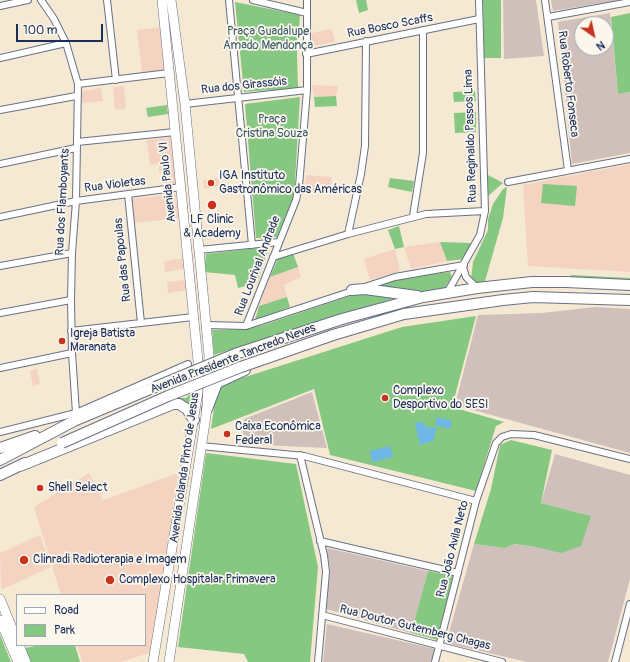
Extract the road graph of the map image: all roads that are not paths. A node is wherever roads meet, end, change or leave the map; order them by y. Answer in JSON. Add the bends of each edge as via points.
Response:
{"nodes":[{"id":1,"x":28,"y":0,"type":"edge"},
{"id":2,"x":41,"y":0,"type":"edge"},
{"id":3,"x":107,"y":0,"type":"edge"},
{"id":4,"x":162,"y":0,"type":"edge"},
{"id":5,"x":171,"y":0,"type":"edge"},
{"id":6,"x":229,"y":0,"type":"edge"},
{"id":7,"x":253,"y":0,"type":"edge"},
{"id":8,"x":307,"y":0,"type":"edge"},
{"id":9,"x":479,"y":0,"type":"edge"},
{"id":10,"x":545,"y":0,"type":"edge"},
{"id":11,"x":630,"y":2,"type":"edge"},
{"id":12,"x":0,"y":6,"type":"edge"},
{"id":13,"x":307,"y":13,"type":"junction"},
{"id":14,"x":548,"y":16,"type":"junction"},
{"id":15,"x":479,"y":19,"type":"junction"},
{"id":16,"x":423,"y":30,"type":"junction"},
{"id":17,"x":366,"y":42,"type":"junction"},
{"id":18,"x":66,"y":43,"type":"junction"},
{"id":19,"x":306,"y":54,"type":"junction"},
{"id":20,"x":0,"y":58,"type":"edge"},
{"id":21,"x":169,"y":73,"type":"junction"},
{"id":22,"x":116,"y":80,"type":"junction"},
{"id":23,"x":78,"y":84,"type":"junction"},
{"id":24,"x":307,"y":90,"type":"junction"},
{"id":25,"x":76,"y":96,"type":"junction"},
{"id":26,"x":238,"y":98,"type":"junction"},
{"id":27,"x":185,"y":104,"type":"junction"},
{"id":28,"x":0,"y":110,"type":"edge"},
{"id":29,"x":175,"y":132,"type":"junction"},
{"id":30,"x":77,"y":145,"type":"junction"},
{"id":31,"x":630,"y":159,"type":"edge"},
{"id":32,"x":0,"y":164,"type":"edge"},
{"id":33,"x":568,"y":170,"type":"junction"},
{"id":34,"x":508,"y":182,"type":"dead end"},
{"id":35,"x":181,"y":187,"type":"junction"},
{"id":36,"x":128,"y":194,"type":"junction"},
{"id":37,"x":76,"y":201,"type":"junction"},
{"id":38,"x":485,"y":211,"type":"junction"},
{"id":39,"x":413,"y":216,"type":"junction"},
{"id":40,"x":0,"y":217,"type":"edge"},
{"id":41,"x":348,"y":234,"type":"junction"},
{"id":42,"x":279,"y":242,"type":"junction"},
{"id":43,"x":252,"y":245,"type":"junction"},
{"id":44,"x":199,"y":250,"type":"junction"},
{"id":45,"x":72,"y":254,"type":"junction"},
{"id":46,"x":273,"y":257,"type":"junction"},
{"id":47,"x":0,"y":266,"type":"edge"},
{"id":48,"x":464,"y":266,"type":"junction"},
{"id":49,"x":630,"y":285,"type":"edge"},
{"id":50,"x":477,"y":288,"type":"junction"},
{"id":51,"x":352,"y":290,"type":"junction"},
{"id":52,"x":447,"y":293,"type":"junction"},
{"id":53,"x":423,"y":297,"type":"junction"},
{"id":54,"x":71,"y":300,"type":"junction"},
{"id":55,"x":630,"y":300,"type":"edge"},
{"id":56,"x":0,"y":314,"type":"edge"},
{"id":57,"x":193,"y":316,"type":"junction"},
{"id":58,"x":141,"y":322,"type":"junction"},
{"id":59,"x":374,"y":322,"type":"junction"},
{"id":60,"x":207,"y":325,"type":"junction"},
{"id":61,"x":246,"y":326,"type":"junction"},
{"id":62,"x":72,"y":331,"type":"junction"},
{"id":63,"x":72,"y":353,"type":"junction"},
{"id":64,"x":210,"y":355,"type":"joint"},
{"id":65,"x":198,"y":361,"type":"joint"},
{"id":66,"x":188,"y":364,"type":"dead end"},
{"id":67,"x":0,"y":368,"type":"edge"},
{"id":68,"x":207,"y":409,"type":"junction"},
{"id":69,"x":76,"y":413,"type":"junction"},
{"id":70,"x":194,"y":420,"type":"junction"},
{"id":71,"x":60,"y":428,"type":"junction"},
{"id":72,"x":0,"y":432,"type":"edge"},
{"id":73,"x":201,"y":446,"type":"junction"},
{"id":74,"x":0,"y":448,"type":"edge"},
{"id":75,"x":300,"y":455,"type":"junction"},
{"id":76,"x":0,"y":459,"type":"edge"},
{"id":77,"x":630,"y":459,"type":"edge"},
{"id":78,"x":20,"y":466,"type":"junction"},
{"id":79,"x":0,"y":475,"type":"edge"},
{"id":80,"x":184,"y":479,"type":"junction"},
{"id":81,"x":195,"y":480,"type":"junction"},
{"id":82,"x":476,"y":501,"type":"junction"},
{"id":83,"x":320,"y":541,"type":"junction"},
{"id":84,"x":170,"y":556,"type":"junction"},
{"id":85,"x":184,"y":559,"type":"junction"},
{"id":86,"x":458,"y":573,"type":"junction"},
{"id":87,"x":0,"y":599,"type":"edge"},
{"id":88,"x":630,"y":604,"type":"edge"},
{"id":89,"x":322,"y":615,"type":"junction"},
{"id":90,"x":0,"y":620,"type":"edge"},
{"id":91,"x":16,"y":638,"type":"edge"},
{"id":92,"x":440,"y":645,"type":"junction"},
{"id":93,"x":19,"y":646,"type":"edge"},
{"id":94,"x":18,"y":662,"type":"edge"},
{"id":95,"x":26,"y":662,"type":"edge"},
{"id":96,"x":154,"y":662,"type":"edge"},
{"id":97,"x":169,"y":662,"type":"edge"},
{"id":98,"x":318,"y":662,"type":"edge"},
{"id":99,"x":435,"y":662,"type":"edge"},
{"id":100,"x":502,"y":662,"type":"edge"},
{"id":101,"x":615,"y":662,"type":"edge"}],
"edges":[{"from":1,"to":12,"type":"street"},
{"from":2,"to":18,"type":"street","name":"Rua dos Flamboyants"},
{"from":3,"to":22,"type":"street"},
{"from":4,"to":21,"type":"main road","name":"Avenida Paulo VI"},
{"from":5,"to":27,"type":"main road","name":"Avenida Paulo VI"},
{"from":6,"to":26,"type":"street"},
{"from":7,"to":13,"type":"street"},
{"from":8,"to":13,"type":"street","name":"Rua Lourival Andrade"},
{"from":9,"to":15,"type":"street","name":"Rua Reginaldo Passos Lima"},
{"from":10,"to":14,"type":"street","name":"Rua Roberto Fonseca"},
{"from":11,"to":14,"type":"street"},
{"from":13,"to":19,"type":"street","name":"Rua Lourival Andrade"},
{"from":14,"to":33,"type":"street","name":"Rua Roberto Fonseca"},
{"from":15,"to":16,"type":"street","name":"Rua Bosco Scaffs"},
{"from":15,"to":38,"type":"street","name":"Rua Reginaldo Passos Lima"},
{"from":16,"to":17,"type":"street","name":"Rua Bosco Scaffs"},
{"from":16,"to":39,"type":"street","via":[[423,153]]},
{"from":17,"to":19,"type":"street","name":"Rua Bosco Scaffs"},
{"from":17,"to":41,"type":"street","via":[[365,146],[362,174]]},
{"from":18,"to":20,"type":"street"},
{"from":18,"to":23,"type":"street","name":"Rua dos Flamboyants"},
{"from":19,"to":24,"type":"street","name":"Rua Lourival Andrade"},
{"from":21,"to":22,"type":"street"},
{"from":21,"to":29,"type":"main road","name":"Avenida Paulo VI"},
{"from":22,"to":23,"type":"street"},
{"from":23,"to":25,"type":"street","name":"Rua dos Flamboyants"},
{"from":24,"to":26,"type":"street","name":"Rua dos Girassóis"},
{"from":24,"to":42,"type":"street","name":"Rua Lourival Andrade","via":[[299,186]]},
{"from":25,"to":28,"type":"street"},
{"from":25,"to":30,"type":"street","name":"Rua dos Flamboyants"},
{"from":26,"to":27,"type":"street","name":"Rua dos Girassóis"},
{"from":26,"to":43,"type":"street"},
{"from":27,"to":44,"type":"main road","name":"Avenida Paulo VI"},
{"from":29,"to":30,"type":"street"},
{"from":29,"to":35,"type":"main road","name":"Avenida Paulo VI"},
{"from":30,"to":32,"type":"street"},
{"from":30,"to":37,"type":"street","name":"Rua dos Flamboyants"},
{"from":31,"to":33,"type":"street"},
{"from":33,"to":34,"type":"street"},
{"from":35,"to":36,"type":"street","name":"Rua Violetas"},
{"from":35,"to":57,"type":"main road","name":"Avenida Paulo VI"},
{"from":36,"to":37,"type":"street","name":"Rua Violetas"},
{"from":36,"to":58,"type":"street","name":"Rua das Papoulas"},
{"from":37,"to":40,"type":"street","name":"Rua Violetas"},
{"from":37,"to":45,"type":"street","name":"Rua dos Flamboyants"},
{"from":38,"to":39,"type":"street"},
{"from":38,"to":48,"type":"street","name":"Rua Reginaldo Passos Lima","via":[[480,235]]},
{"from":39,"to":41,"type":"street"},
{"from":41,"to":46,"type":"street"},
{"from":42,"to":43,"type":"street"},
{"from":42,"to":46,"type":"street","name":"Rua Lourival Andrade"},
{"from":43,"to":44,"type":"street"},
{"from":44,"to":60,"type":"main road","name":"Avenida Paulo VI"},
{"from":45,"to":47,"type":"street"},
{"from":45,"to":54,"type":"street","name":"Rua dos Flamboyants"},
{"from":46,"to":61,"type":"street","name":"Rua Lourival Andrade"},
{"from":48,"to":50,"type":"street","via":[[466,277]]},
{"from":48,"to":51,"type":"street","via":[[395,277]]},
{"from":48,"to":52,"type":"street","name":"Rua Reginaldo Passos Lima"},
{"from":49,"to":50,"type":"main road","name":"Avenida Presidente Tancredo Neves","via":[[532,282]]},
{"from":50,"to":52,"type":"main road","name":"Avenida Presidente Tancredo Neves"},
{"from":51,"to":53,"type":"main road","via":[[365,289]]},
{"from":51,"to":61,"type":"street"},
{"from":52,"to":53,"type":"main road","name":"Avenida Presidente Tancredo Neves"},
{"from":53,"to":71,"type":"main road","name":"Avenida Presidente Tancredo Neves","bridge":true,"via":[[342,319],[235,354]]},
{"from":54,"to":56,"type":"street"},
{"from":54,"to":62,"type":"street","name":"Rua dos Flamboyants"},
{"from":55,"to":59,"type":"main road","name":"Avenida Presidente Tancredo Neves","via":[[534,297],[404,314]]},
{"from":57,"to":58,"type":"street"},
{"from":57,"to":65,"type":"main road","name":"Avenida Paulo VI"},
{"from":58,"to":62,"type":"street"},
{"from":59,"to":68,"type":"main road","via":[[358,331],[244,370],[219,382]]},
{"from":59,"to":78,"type":"main road","name":"Avenida Presidente Tancredo Neves","bridge":true,"via":[[233,370],[62,443]]},
{"from":60,"to":61,"type":"street"},
{"from":60,"to":64,"type":"main road","name":"Avenida Paulo VI"},
{"from":62,"to":63,"type":"street","name":"Rua dos Flamboyants"},
{"from":63,"to":67,"type":"street"},
{"from":63,"to":69,"type":"street","name":"Rua dos Flamboyants"},
{"from":64,"to":68,"type":"main road","name":"Avenida Iolanda Pinto de Jesus"},
{"from":65,"to":70,"type":"main road","name":"Avenida Iolanda Pinto de Jesus","via":[[198,392]]},
{"from":66,"to":69,"type":"street"},
{"from":68,"to":73,"type":"main road","name":"Avenida Iolanda Pinto de Jesus"},
{"from":69,"to":72,"type":"street"},
{"from":70,"to":78,"type":"main road","via":[[187,409],[179,404],[173,404]]},
{"from":70,"to":80,"type":"main road","name":"Avenida Iolanda Pinto de Jesus"},
{"from":71,"to":74,"type":"main road"},
{"from":71,"to":76,"type":"main road","name":"Avenida Presidente Tancredo Neves"},
{"from":73,"to":75,"type":"street"},
{"from":73,"to":81,"type":"main road","name":"Avenida Iolanda Pinto de Jesus"},
{"from":75,"to":82,"type":"street"},
{"from":75,"to":83,"type":"street"},
{"from":77,"to":82,"type":"street","name":"Rua João Avila Neto","via":[[534,435],[511,434],[502,437],[496,443]]},
{"from":78,"to":79,"type":"main road","name":"Avenida Presidente Tancredo Neves"},
{"from":80,"to":81,"type":"main road","via":[[190,483]]},
{"from":80,"to":84,"type":"main road","name":"Avenida Iolanda Pinto de Jesus"},
{"from":81,"to":85,"type":"main road","name":"Avenida Iolanda Pinto de Jesus"},
{"from":82,"to":86,"type":"street","name":"Rua João Avila Neto"},
{"from":83,"to":86,"type":"street"},
{"from":83,"to":89,"type":"street","via":[[326,572]]},
{"from":84,"to":85,"type":"main road","via":[[178,555]]},
{"from":84,"to":96,"type":"main road","name":"Avenida Iolanda Pinto de Jesus"},
{"from":85,"to":97,"type":"main road","name":"Avenida Iolanda Pinto de Jesus"},
{"from":86,"to":92,"type":"street","name":"Rua João Avila Neto"},
{"from":87,"to":91,"type":"main road"},
{"from":88,"to":101,"type":"street"},
{"from":89,"to":92,"type":"street","name":"Rua Doutor Gutemberg Chagas"},
{"from":89,"to":98,"type":"street"},
{"from":90,"to":94,"type":"main road"},
{"from":92,"to":99,"type":"street","name":"Rua João Avila Neto"},
{"from":92,"to":100,"type":"street","name":"Rua Doutor Gutemberg Chagas"},
{"from":93,"to":95,"type":"main road"}]}
